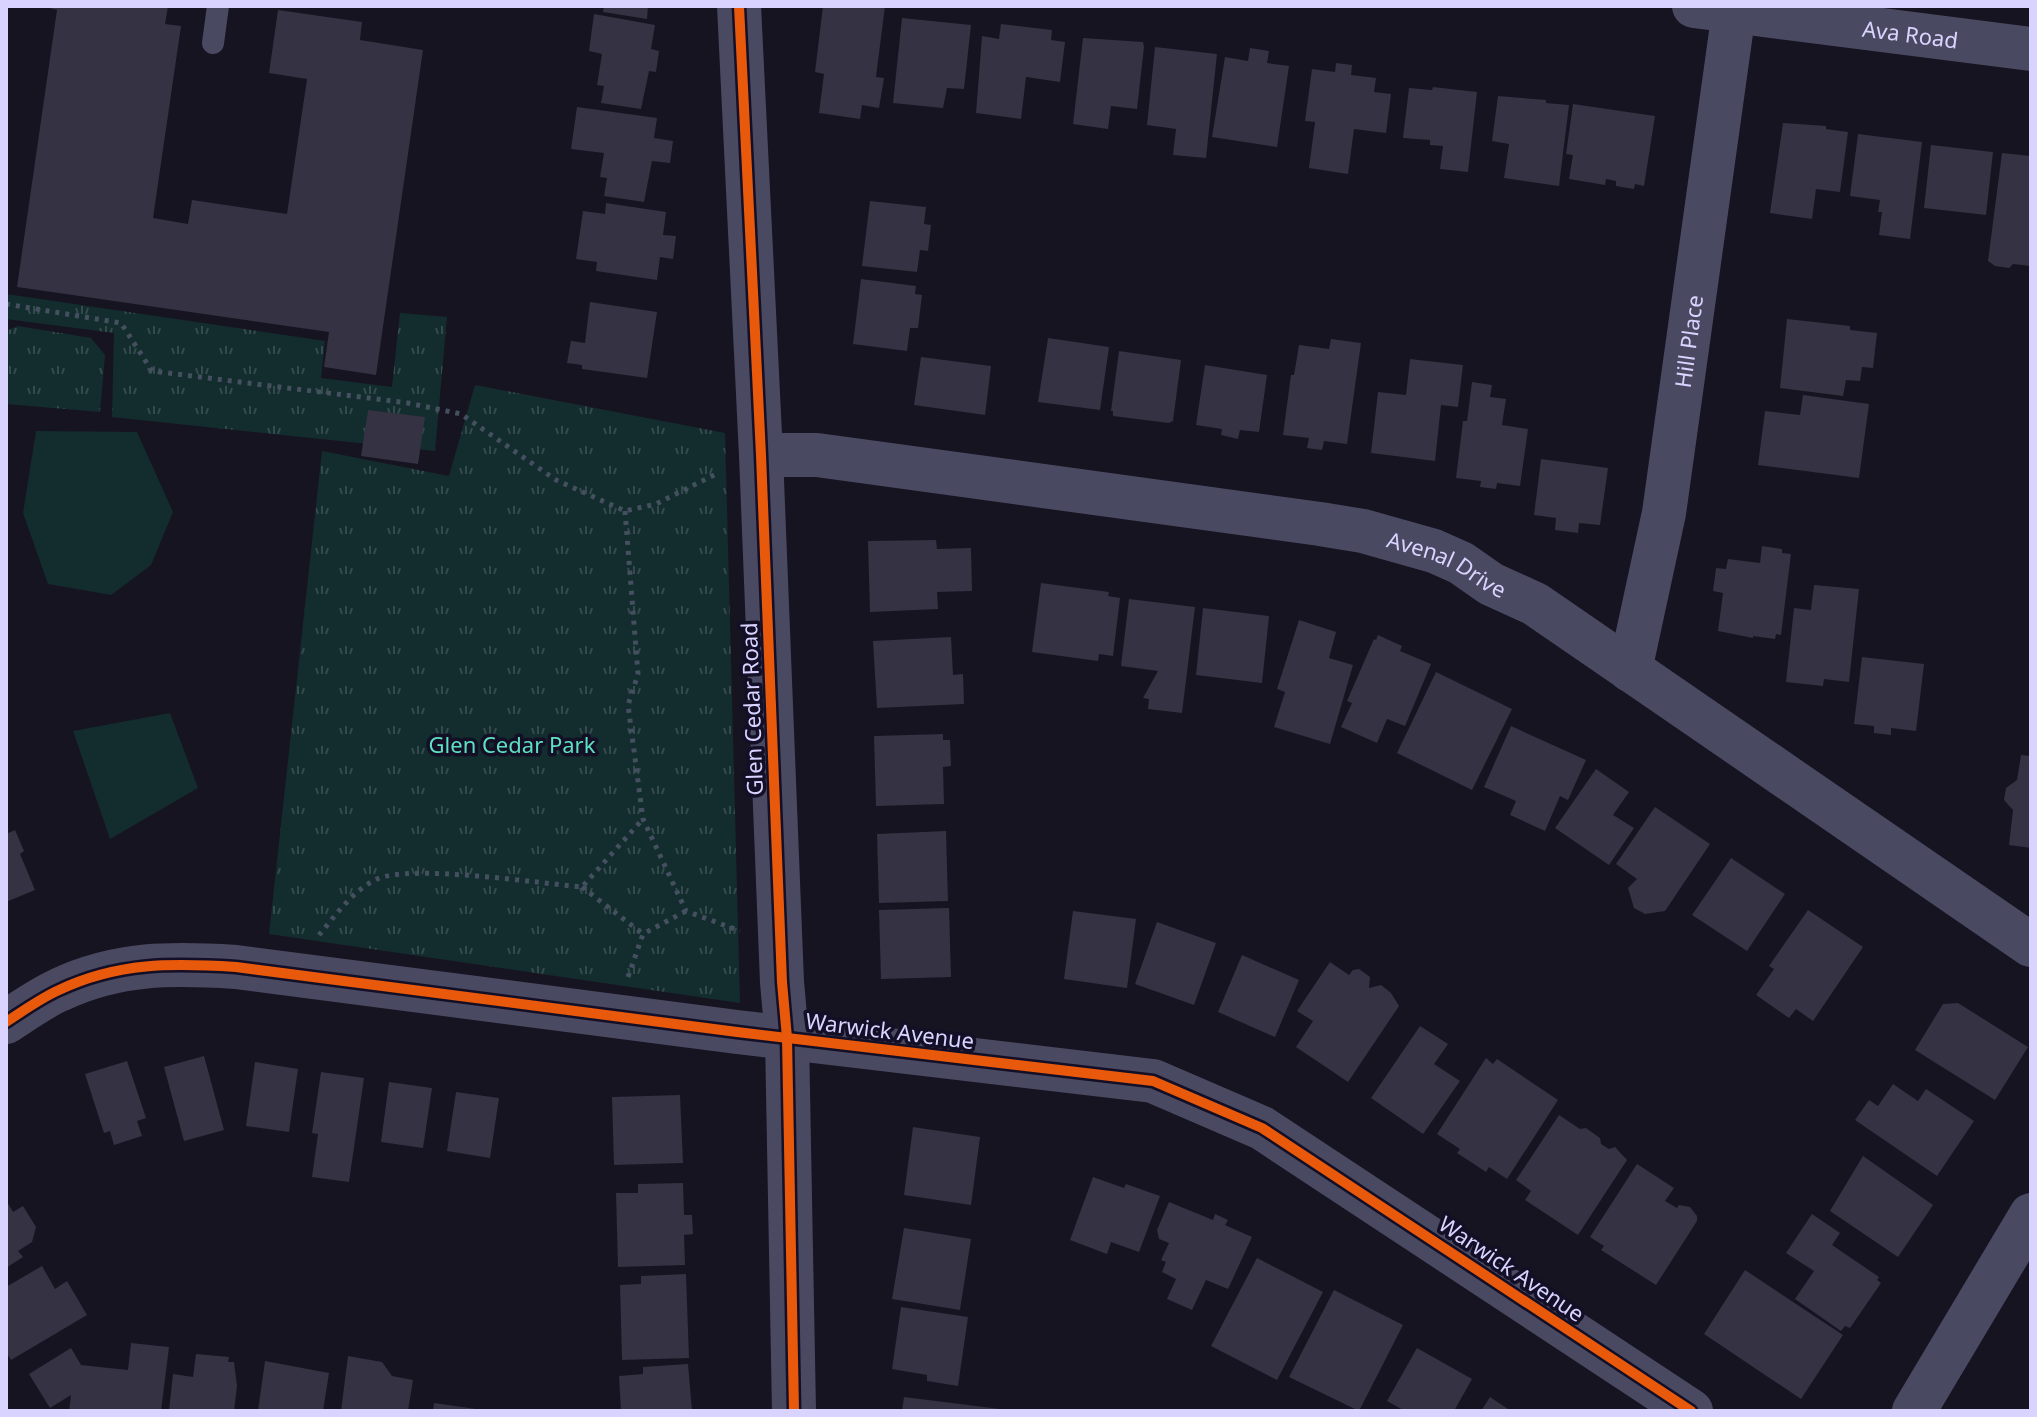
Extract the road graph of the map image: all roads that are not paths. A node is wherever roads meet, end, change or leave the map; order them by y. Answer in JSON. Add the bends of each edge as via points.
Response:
{"nodes":[{"id":1,"x":218,"y":6,"type":"edge"},
{"id":2,"x":739,"y":6,"type":"edge"},
{"id":3,"x":1714,"y":9,"type":"edge"},
{"id":4,"x":213,"y":43,"type":"dead end"},
{"id":5,"x":2031,"y":49,"type":"edge"},
{"id":6,"x":761,"y":455,"type":"junction"},
{"id":7,"x":1630,"y":670,"type":"junction"},
{"id":8,"x":2031,"y":945,"type":"edge"},
{"id":9,"x":6,"y":1022,"type":"edge"},
{"id":10,"x":787,"y":1038,"type":"junction"},
{"id":11,"x":2031,"y":1215,"type":"edge"},
{"id":12,"x":794,"y":1411,"type":"edge"},
{"id":13,"x":1691,"y":1411,"type":"edge"},
{"id":14,"x":1914,"y":1411,"type":"edge"}],
"edges":[{"from":1,"to":4,"type":"lane"},
{"from":2,"to":6,"type":"street","name":"Glen Cedar Road"},
{"from":3,"to":5,"type":"street","name":"Ava Road"},
{"from":3,"to":7,"type":"street","name":"Hill Place","via":[[1664,513]]},
{"from":6,"to":7,"type":"street","name":"Avenal Drive","via":[[817,455],[1363,531],[1461,563],[1535,604]]},
{"from":6,"to":10,"type":"street","name":"Glen Cedar Road"},
{"from":7,"to":8,"type":"street","name":"Avenal Drive"},
{"from":9,"to":10,"type":"street","name":"Warwick Avenue","via":[[59,990],[114,970],[171,963]]},
{"from":10,"to":12,"type":"street","name":"Glen Cedar Road"},
{"from":10,"to":13,"type":"street","name":"Warwick Avenue","via":[[1153,1081],[1215,1106],[1304,1154]]},
{"from":11,"to":14,"type":"street"}]}
